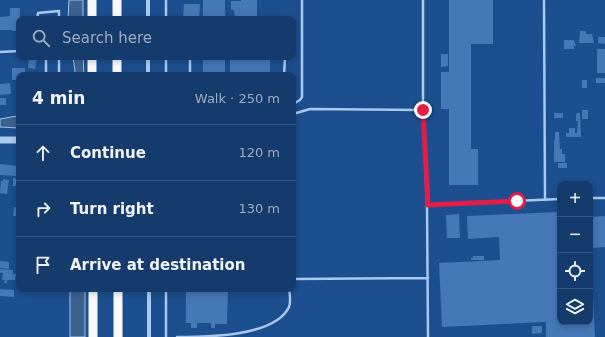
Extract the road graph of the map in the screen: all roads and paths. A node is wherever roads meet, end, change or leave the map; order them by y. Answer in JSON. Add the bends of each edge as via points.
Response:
{"nodes":[{"id":1,"x":92,"y":0,"type":"edge"},
{"id":2,"x":117,"y":0,"type":"edge"},
{"id":3,"x":148,"y":0,"type":"edge"},
{"id":4,"x":166,"y":0,"type":"edge"},
{"id":5,"x":302,"y":0,"type":"edge"},
{"id":6,"x":423,"y":0,"type":"edge"},
{"id":7,"x":544,"y":0,"type":"edge"},
{"id":8,"x":38,"y":16,"type":"edge"},
{"id":9,"x":59,"y":16,"type":"edge"},
{"id":10,"x":92,"y":16,"type":"edge"},
{"id":11,"x":117,"y":16,"type":"edge"},
{"id":12,"x":148,"y":16,"type":"edge"},
{"id":13,"x":166,"y":16,"type":"edge"},
{"id":14,"x":16,"y":51,"type":"edge"},
{"id":15,"x":0,"y":52,"type":"edge"},
{"id":16,"x":46,"y":60,"type":"edge"},
{"id":17,"x":59,"y":60,"type":"edge"},
{"id":18,"x":92,"y":60,"type":"edge"},
{"id":19,"x":117,"y":60,"type":"edge"},
{"id":20,"x":148,"y":60,"type":"edge"},
{"id":21,"x":166,"y":60,"type":"edge"},
{"id":22,"x":190,"y":60,"type":"edge"},
{"id":23,"x":284,"y":60,"type":"edge"},
{"id":24,"x":46,"y":72,"type":"edge"},
{"id":25,"x":59,"y":72,"type":"edge"},
{"id":26,"x":92,"y":72,"type":"edge"},
{"id":27,"x":117,"y":72,"type":"edge"},
{"id":28,"x":148,"y":72,"type":"edge"},
{"id":29,"x":166,"y":72,"type":"edge"},
{"id":30,"x":190,"y":72,"type":"edge"},
{"id":31,"x":284,"y":72,"type":"edge"},
{"id":32,"x":296,"y":102,"type":"edge"},
{"id":33,"x":423,"y":110,"type":"junction"},
{"id":34,"x":296,"y":113,"type":"edge"},
{"id":35,"x":0,"y":140,"type":"edge"},
{"id":36,"x":16,"y":140,"type":"edge"},
{"id":37,"x":593,"y":198,"type":"edge"},
{"id":38,"x":605,"y":198,"type":"edge"},
{"id":39,"x":545,"y":199,"type":"junction"},
{"id":40,"x":557,"y":199,"type":"edge"},
{"id":41,"x":428,"y":205,"type":"junction"},
{"id":42,"x":428,"y":278,"type":"junction"},
{"id":43,"x":296,"y":279,"type":"edge"},
{"id":44,"x":93,"y":292,"type":"edge"},
{"id":45,"x":118,"y":292,"type":"edge"},
{"id":46,"x":148,"y":292,"type":"edge"},
{"id":47,"x":166,"y":292,"type":"edge"},
{"id":48,"x":289,"y":292,"type":"edge"},
{"id":49,"x":93,"y":337,"type":"edge"},
{"id":50,"x":118,"y":337,"type":"edge"},
{"id":51,"x":149,"y":337,"type":"edge"},
{"id":52,"x":166,"y":337,"type":"edge"},
{"id":53,"x":178,"y":337,"type":"edge"},
{"id":54,"x":194,"y":337,"type":"edge"},
{"id":55,"x":428,"y":337,"type":"edge"}],
"edges":[{"from":1,"to":10,"type":"highway"},
{"from":2,"to":11,"type":"highway"},
{"from":3,"to":12,"type":"street"},
{"from":4,"to":13,"type":"lane"},
{"from":5,"to":32,"type":"lane","via":[[302,97]]},
{"from":6,"to":33,"type":"lane"},
{"from":7,"to":39,"type":"lane"},
{"from":8,"to":9,"type":"lane","via":[[38,13],[59,12]]},
{"from":14,"to":15,"type":"lane"},
{"from":16,"to":24,"type":"lane"},
{"from":17,"to":25,"type":"lane"},
{"from":18,"to":26,"type":"highway"},
{"from":19,"to":27,"type":"highway"},
{"from":20,"to":28,"type":"street"},
{"from":21,"to":29,"type":"lane"},
{"from":22,"to":30,"type":"lane"},
{"from":23,"to":31,"type":"lane"},
{"from":33,"to":34,"type":"lane","via":[[310,109]]},
{"from":33,"to":41,"type":"lane"},
{"from":35,"to":36,"type":"street"},
{"from":37,"to":38,"type":"lane"},
{"from":39,"to":40,"type":"lane"},
{"from":39,"to":41,"type":"lane"},
{"from":41,"to":42,"type":"lane"},
{"from":42,"to":43,"type":"lane"},
{"from":42,"to":55,"type":"lane"},
{"from":44,"to":49,"type":"highway"},
{"from":45,"to":50,"type":"highway"},
{"from":46,"to":51,"type":"street"},
{"from":47,"to":52,"type":"lane"},
{"from":48,"to":54,"type":"lane","via":[[289,308],[274,322],[259,329],[235,334]]},
{"from":53,"to":54,"type":"lane"}]}
